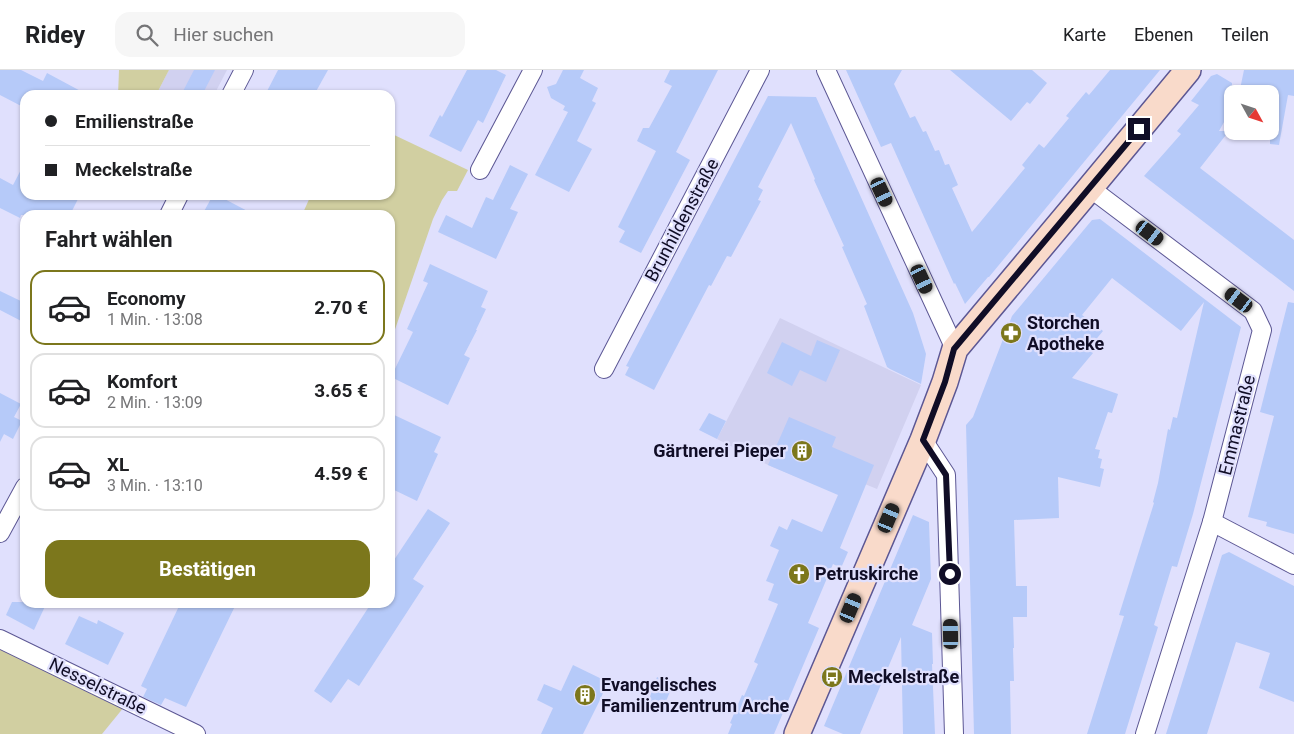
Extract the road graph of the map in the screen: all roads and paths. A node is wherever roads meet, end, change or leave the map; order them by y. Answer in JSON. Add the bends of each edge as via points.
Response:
{"nodes":[{"id":1,"x":244,"y":70,"type":"edge"},
{"id":2,"x":533,"y":70,"type":"edge"},
{"id":3,"x":760,"y":70,"type":"edge"},
{"id":4,"x":826,"y":70,"type":"edge"},
{"id":5,"x":1188,"y":70,"type":"edge"},
{"id":6,"x":234,"y":90,"type":"edge"},
{"id":7,"x":480,"y":170,"type":"dead end"},
{"id":8,"x":1090,"y":188,"type":"junction"},
{"id":9,"x":954,"y":349,"type":"junction"},
{"id":10,"x":604,"y":369,"type":"dead end"},
{"id":11,"x":923,"y":440,"type":"junction"},
{"id":12,"x":20,"y":496,"type":"edge"},
{"id":13,"x":1212,"y":522,"type":"junction"},
{"id":14,"x":0,"y":533,"type":"edge"},
{"id":15,"x":1294,"y":565,"type":"edge"},
{"id":16,"x":0,"y":639,"type":"edge"},
{"id":17,"x":196,"y":734,"type":"edge"},
{"id":18,"x":797,"y":734,"type":"edge"},
{"id":19,"x":954,"y":734,"type":"edge"},
{"id":20,"x":1145,"y":734,"type":"edge"}],
"edges":[{"from":1,"to":6,"type":"street"},
{"from":2,"to":7,"type":"street"},
{"from":3,"to":10,"type":"street","name":"Brunhildenstraße"},
{"from":4,"to":9,"type":"street"},
{"from":5,"to":8,"type":"street"},
{"from":8,"to":9,"type":"street"},
{"from":8,"to":13,"type":"street","name":"Emmastraße","via":[[1254,311],[1262,330]]},
{"from":9,"to":11,"type":"street"},
{"from":11,"to":18,"type":"street"},
{"from":11,"to":19,"type":"street","via":[[946,475]]},
{"from":12,"to":14,"type":"street"},
{"from":13,"to":15,"type":"street"},
{"from":13,"to":20,"type":"street","name":"Emmastraße"},
{"from":16,"to":17,"type":"street","name":"Nesselstraße"}]}
